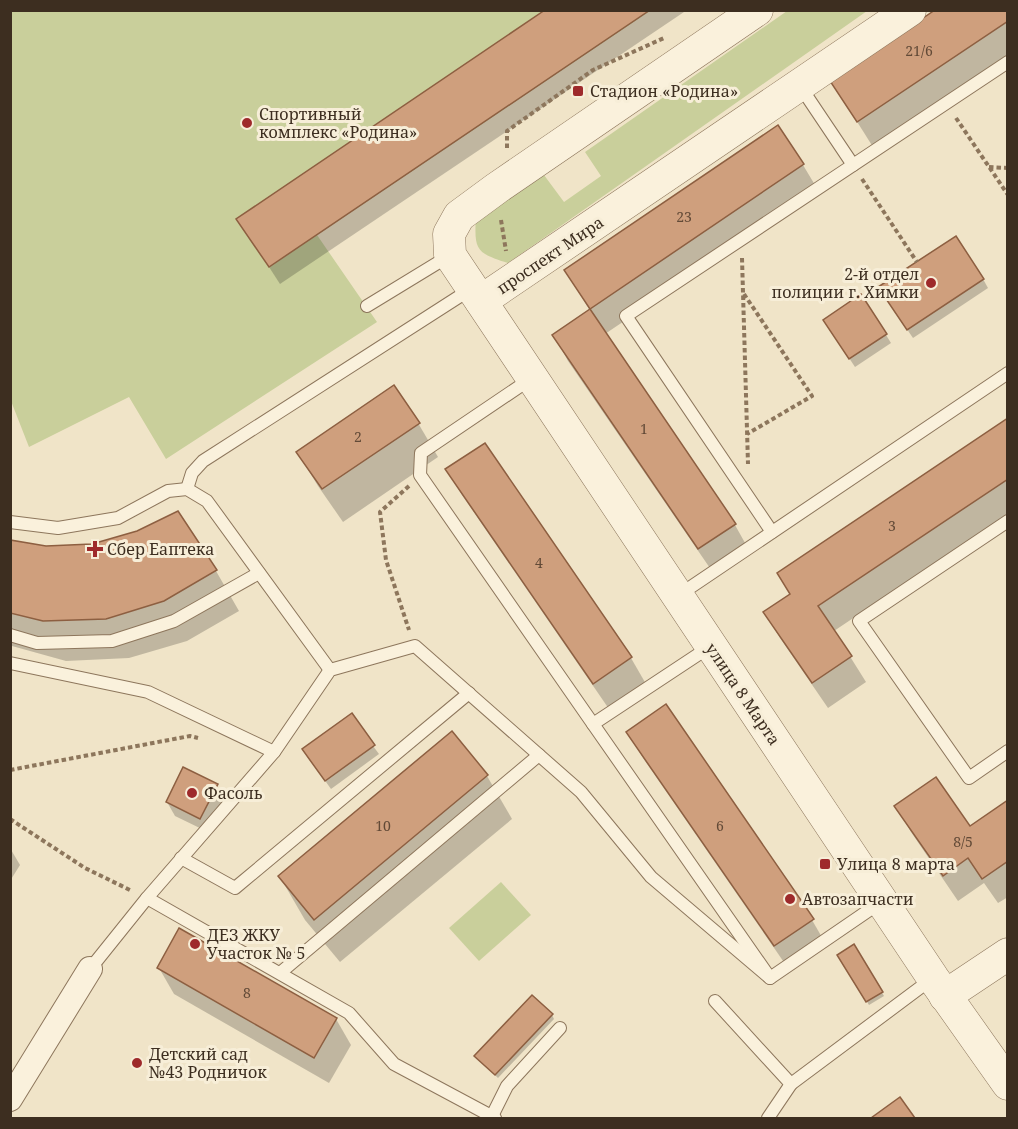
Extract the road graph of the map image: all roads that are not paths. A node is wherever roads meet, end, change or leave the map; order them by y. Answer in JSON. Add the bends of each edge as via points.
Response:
{"nodes":[{"id":1,"x":757,"y":10,"type":"edge"},
{"id":2,"x":910,"y":10,"type":"edge"},
{"id":3,"x":1008,"y":62,"type":"edge"},
{"id":4,"x":800,"y":86,"type":"junction"},
{"id":5,"x":853,"y":165,"type":"junction"},
{"id":6,"x":450,"y":255,"type":"junction"},
{"id":7,"x":477,"y":295,"type":"junction"},
{"id":8,"x":367,"y":306,"type":"dead end"},
{"id":9,"x":1008,"y":373,"type":"edge"},
{"id":10,"x":533,"y":378,"type":"junction"},
{"id":11,"x":187,"y":489,"type":"junction"},
{"id":12,"x":1008,"y":521,"type":"edge"},
{"id":13,"x":10,"y":522,"type":"edge"},
{"id":14,"x":772,"y":532,"type":"junction"},
{"id":15,"x":259,"y":573,"type":"junction"},
{"id":16,"x":678,"y":596,"type":"junction"},
{"id":17,"x":10,"y":635,"type":"edge"},
{"id":18,"x":711,"y":646,"type":"junction"},
{"id":19,"x":10,"y":663,"type":"edge"},
{"id":20,"x":330,"y":670,"type":"junction"},
{"id":21,"x":469,"y":693,"type":"junction"},
{"id":22,"x":593,"y":724,"type":"junction"},
{"id":23,"x":1008,"y":751,"type":"edge"},
{"id":24,"x":274,"y":752,"type":"junction"},
{"id":25,"x":539,"y":755,"type":"junction"},
{"id":26,"x":181,"y":858,"type":"junction"},
{"id":27,"x":147,"y":898,"type":"junction"},
{"id":28,"x":882,"y":902,"type":"junction"},
{"id":29,"x":1008,"y":954,"type":"edge"},
{"id":30,"x":90,"y":969,"type":"joint"},
{"id":31,"x":280,"y":973,"type":"junction"},
{"id":32,"x":770,"y":978,"type":"junction"},
{"id":33,"x":939,"y":987,"type":"junction"},
{"id":34,"x":715,"y":1001,"type":"dead end"},
{"id":35,"x":560,"y":1028,"type":"dead end"},
{"id":36,"x":791,"y":1084,"type":"junction"},
{"id":37,"x":1008,"y":1084,"type":"edge"},
{"id":38,"x":10,"y":1099,"type":"edge"},
{"id":39,"x":492,"y":1118,"type":"edge"},
{"id":40,"x":768,"y":1119,"type":"edge"}],
"edges":[{"from":1,"to":6,"type":"street","via":[[459,216],[449,234]]},
{"from":2,"to":4,"type":"street","name":"проспект Мира"},
{"from":3,"to":5,"type":"lane"},
{"from":4,"to":5,"type":"lane"},
{"from":4,"to":7,"type":"street","name":"проспект Мира"},
{"from":5,"to":14,"type":"lane","via":[[626,316]]},
{"from":6,"to":7,"type":"street","name":"проспект Мира"},
{"from":6,"to":8,"type":"lane"},
{"from":7,"to":10,"type":"street","name":"улица 8 Марта"},
{"from":7,"to":11,"type":"lane","via":[[203,461],[192,473]]},
{"from":9,"to":14,"type":"lane"},
{"from":10,"to":16,"type":"street","name":"улица 8 Марта"},
{"from":10,"to":22,"type":"lane","via":[[421,453],[420,475]]},
{"from":11,"to":13,"type":"lane","via":[[168,491],[118,518],[58,528]]},
{"from":11,"to":15,"type":"lane","via":[[207,501]]},
{"from":12,"to":23,"type":"lane","via":[[859,621],[969,778]]},
{"from":14,"to":16,"type":"lane"},
{"from":15,"to":17,"type":"lane","via":[[174,621],[112,641],[38,643]]},
{"from":15,"to":20,"type":"lane"},
{"from":16,"to":18,"type":"street","name":"улица 8 Марта"},
{"from":18,"to":22,"type":"lane"},
{"from":18,"to":28,"type":"street","name":"улица 8 Марта"},
{"from":19,"to":24,"type":"lane","via":[[148,692]]},
{"from":20,"to":21,"type":"lane","via":[[415,646]]},
{"from":20,"to":24,"type":"lane"},
{"from":21,"to":25,"type":"lane"},
{"from":21,"to":26,"type":"lane","via":[[235,888]]},
{"from":22,"to":32,"type":"lane"},
{"from":24,"to":26,"type":"lane"},
{"from":25,"to":31,"type":"lane"},
{"from":25,"to":32,"type":"lane","via":[[581,792],[651,877]]},
{"from":26,"to":27,"type":"lane"},
{"from":27,"to":30,"type":"lane"},
{"from":27,"to":31,"type":"lane"},
{"from":28,"to":32,"type":"lane"},
{"from":28,"to":33,"type":"street","name":"улица 8 Марта"},
{"from":29,"to":33,"type":"street"},
{"from":30,"to":38,"type":"street"},
{"from":31,"to":39,"type":"lane","via":[[349,1013],[394,1064]]},
{"from":33,"to":36,"type":"lane"},
{"from":33,"to":37,"type":"street","name":"улица 8 Марта"},
{"from":34,"to":36,"type":"lane"},
{"from":35,"to":39,"type":"lane","via":[[507,1086]]},
{"from":36,"to":40,"type":"lane"}]}
